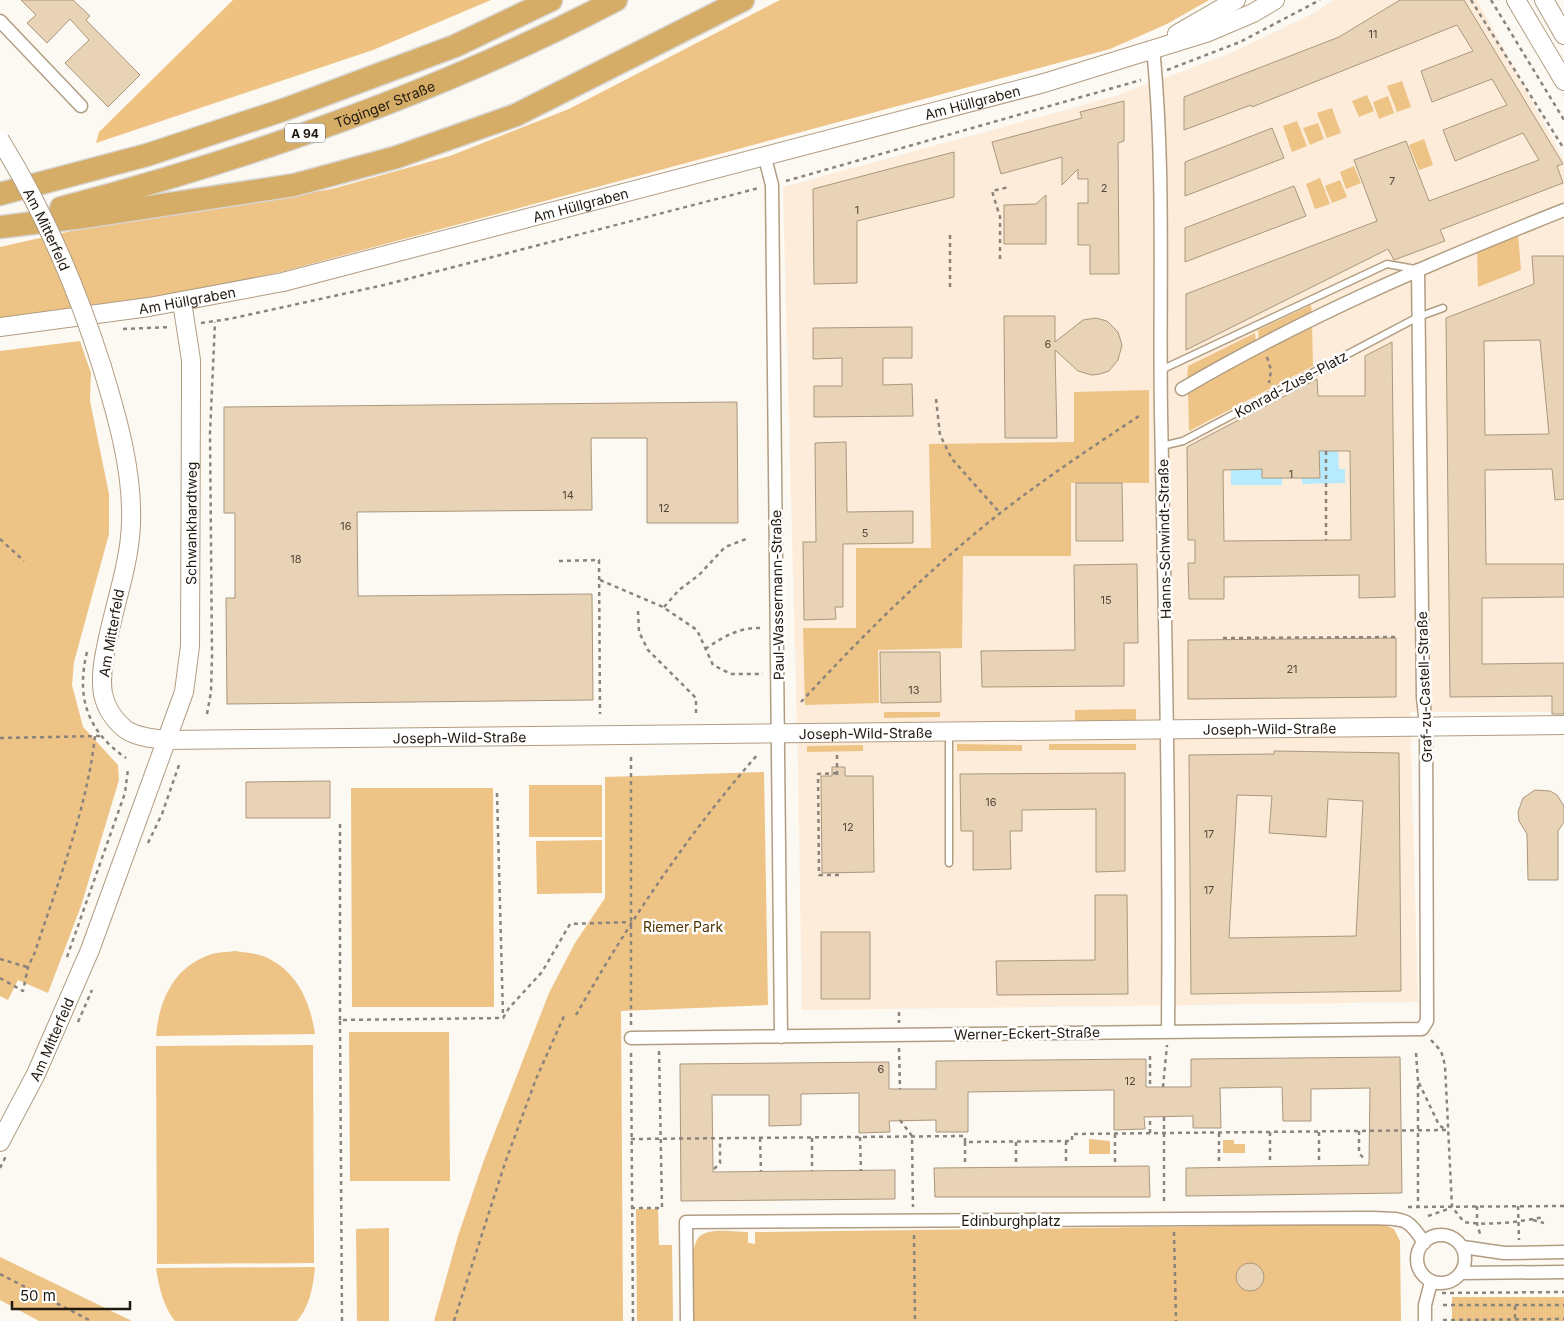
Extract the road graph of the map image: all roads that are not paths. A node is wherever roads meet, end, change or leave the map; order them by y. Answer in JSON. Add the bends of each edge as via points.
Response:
{"nodes":[{"id":1,"x":551,"y":0,"type":"edge"},
{"id":2,"x":616,"y":0,"type":"edge"},
{"id":3,"x":742,"y":0,"type":"edge"},
{"id":4,"x":1236,"y":0,"type":"edge"},
{"id":5,"x":1275,"y":0,"type":"edge"},
{"id":6,"x":1516,"y":0,"type":"edge"},
{"id":7,"x":1544,"y":0,"type":"edge"},
{"id":8,"x":0,"y":21,"type":"edge"},
{"id":9,"x":1564,"y":35,"type":"edge"},
{"id":10,"x":1152,"y":48,"type":"junction"},
{"id":11,"x":1564,"y":81,"type":"edge"},
{"id":12,"x":81,"y":106,"type":"dead end"},
{"id":13,"x":0,"y":140,"type":"edge"},
{"id":14,"x":764,"y":154,"type":"junction"},
{"id":15,"x":0,"y":194,"type":"edge"},
{"id":16,"x":1564,"y":210,"type":"edge"},
{"id":17,"x":0,"y":226,"type":"edge"},
{"id":18,"x":1418,"y":270,"type":"junction"},
{"id":19,"x":182,"y":302,"type":"junction"},
{"id":20,"x":1443,"y":308,"type":"dead end"},
{"id":21,"x":1418,"y":317,"type":"junction"},
{"id":22,"x":0,"y":327,"type":"edge"},
{"id":23,"x":1161,"y":370,"type":"junction"},
{"id":24,"x":1182,"y":389,"type":"dead end"},
{"id":25,"x":1162,"y":446,"type":"junction"},
{"id":26,"x":1426,"y":725,"type":"junction"},
{"id":27,"x":1564,"y":725,"type":"edge"},
{"id":28,"x":1167,"y":728,"type":"junction"},
{"id":29,"x":949,"y":731,"type":"junction"},
{"id":30,"x":778,"y":732,"type":"junction"},
{"id":31,"x":165,"y":740,"type":"junction"},
{"id":32,"x":949,"y":863,"type":"dead end"},
{"id":33,"x":1422,"y":1029,"type":"joint"},
{"id":34,"x":1168,"y":1031,"type":"junction"},
{"id":35,"x":781,"y":1037,"type":"junction"},
{"id":36,"x":631,"y":1038,"type":"road end"},
{"id":37,"x":0,"y":1142,"type":"edge"},
{"id":38,"x":1424,"y":1243,"type":"junction"},
{"id":39,"x":1463,"y":1247,"type":"junction"},
{"id":40,"x":1564,"y":1252,"type":"edge"},
{"id":41,"x":1564,"y":1272,"type":"edge"},
{"id":42,"x":1461,"y":1273,"type":"junction"},
{"id":43,"x":1430,"y":1284,"type":"junction"},
{"id":44,"x":687,"y":1321,"type":"edge"},
{"id":45,"x":1425,"y":1321,"type":"edge"}],
"edges":[{"from":1,"to":15,"type":"highway","name":"Töginger Straße","number":"A 94","via":[[455,46],[286,109],[147,155]]},
{"from":2,"to":17,"type":"highway","name":"Töginger Straße","number":"A 94","via":[[466,71],[296,136],[156,183]]},
{"from":3,"to":17,"type":"highway","via":[[516,116],[397,157],[294,185],[83,218]]},
{"from":4,"to":10,"type":"street","name":"Am Hüllgraben"},
{"from":5,"to":10,"type":"street","name":"Am Hüllgraben","via":[[1206,33]]},
{"from":6,"to":11,"type":"street"},
{"from":7,"to":9,"type":"street"},
{"from":8,"to":12,"type":"street"},
{"from":10,"to":14,"type":"street","name":"Am Hüllgraben","via":[[1044,83]]},
{"from":10,"to":23,"type":"street","name":"Hanns-Schwindt-Straße","via":[[1160,201]]},
{"from":13,"to":31,"type":"street","name":"Am Mitterfeld","bridge":true,"via":[[50,230],[82,308],[102,367],[122,444],[131,521],[129,545],[106,650],[103,693],[111,713],[126,730]]},
{"from":14,"to":19,"type":"street","name":"Am Hüllgraben","via":[[283,282]]},
{"from":14,"to":30,"type":"street","name":"Paul-Wassermann-Straße","via":[[772,185]]},
{"from":16,"to":18,"type":"street"},
{"from":18,"to":21,"type":"street"},
{"from":18,"to":23,"type":"lane","via":[[1387,264]]},
{"from":18,"to":24,"type":"street","via":[[1260,345]]},
{"from":19,"to":22,"type":"street","name":"Am Hüllgraben"},
{"from":19,"to":31,"type":"street","name":"Schwankhardtweg","via":[[191,360],[190,646],[180,704]]},
{"from":20,"to":21,"type":"lane","name":"Konrad-Zuse-Platz"},
{"from":21,"to":25,"type":"lane","name":"Konrad-Zuse-Platz","via":[[1183,441]]},
{"from":21,"to":26,"type":"street","name":"Graf-zu-Castell-Straße"},
{"from":23,"to":25,"type":"street","name":"Hanns-Schwindt-Straße"},
{"from":25,"to":28,"type":"street","name":"Hanns-Schwindt-Straße"},
{"from":26,"to":27,"type":"street","name":"Joseph-Wild-Straße"},
{"from":26,"to":28,"type":"street","name":"Joseph-Wild-Straße"},
{"from":26,"to":33,"type":"street","name":"Graf-zu-Castell-Straße","via":[[1427,1021]]},
{"from":28,"to":29,"type":"street","name":"Joseph-Wild-Straße"},
{"from":28,"to":34,"type":"street","name":"Hanns-Schwindt-Straße"},
{"from":29,"to":30,"type":"street","name":"Joseph-Wild-Straße"},
{"from":29,"to":32,"type":"lane"},
{"from":30,"to":31,"type":"street","name":"Joseph-Wild-Straße"},
{"from":30,"to":35,"type":"street","name":"Paul-Wassermann-Straße"},
{"from":31,"to":37,"type":"street","name":"Am Mitterfeld","via":[[90,950],[36,1074]]},
{"from":33,"to":34,"type":"street","name":"Werner-Eckert-Straße"},
{"from":34,"to":35,"type":"street","name":"Werner-Eckert-Straße"},
{"from":35,"to":36,"type":"street","name":"Werner-Eckert-Straße"},
{"from":38,"to":39,"type":"street","via":[[1433,1236],[1446,1236]]},
{"from":38,"to":43,"type":"street","via":[[1418,1262]]},
{"from":38,"to":44,"type":"street","name":"Edinburghplatz","via":[[1414,1226],[1403,1220],[686,1222]]},
{"from":39,"to":40,"type":"street","via":[[1504,1253]]},
{"from":39,"to":42,"type":"street","via":[[1465,1261]]},
{"from":41,"to":42,"type":"street"},
{"from":42,"to":43,"type":"street","via":[[1451,1281]]},
{"from":43,"to":45,"type":"street"}]}
